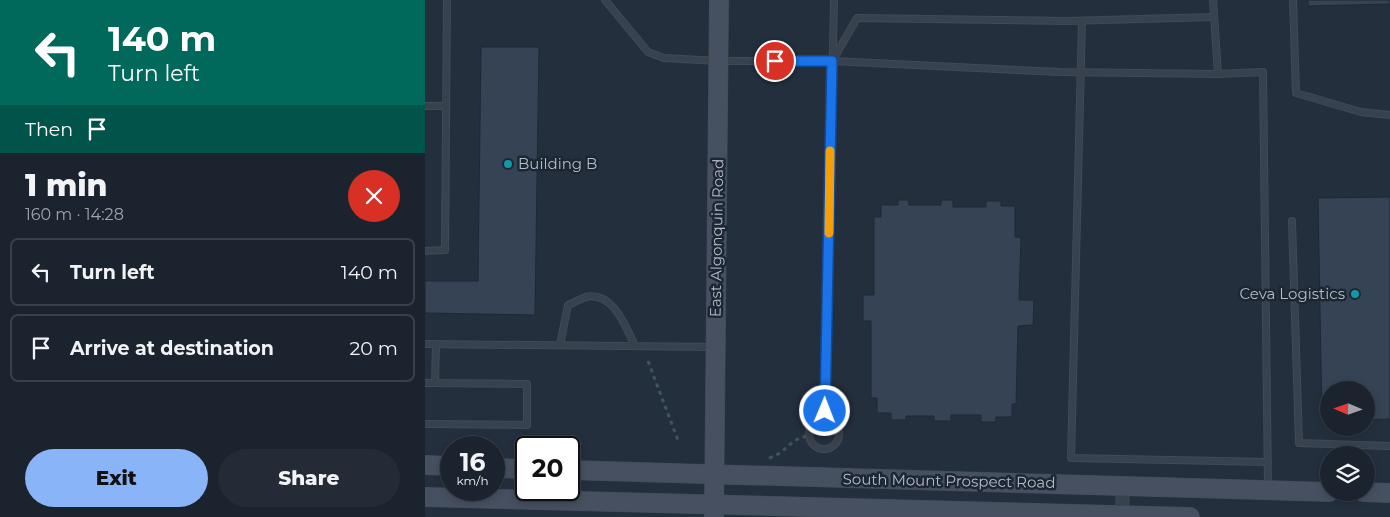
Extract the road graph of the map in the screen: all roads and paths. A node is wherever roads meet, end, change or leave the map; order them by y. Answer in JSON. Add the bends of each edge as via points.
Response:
{"nodes":[{"id":1,"x":447,"y":0,"type":"edge"},
{"id":2,"x":605,"y":0,"type":"edge"},
{"id":3,"x":719,"y":0,"type":"edge"},
{"id":4,"x":834,"y":0,"type":"edge"},
{"id":5,"x":1213,"y":0,"type":"edge"},
{"id":6,"x":1293,"y":0,"type":"edge"},
{"id":7,"x":1214,"y":17,"type":"junction"},
{"id":8,"x":1082,"y":21,"type":"junction"},
{"id":9,"x":719,"y":61,"type":"junction"},
{"id":10,"x":832,"y":61,"type":"junction"},
{"id":11,"x":1081,"y":72,"type":"junction"},
{"id":12,"x":1218,"y":74,"type":"junction"},
{"id":13,"x":425,"y":106,"type":"edge"},
{"id":14,"x":446,"y":106,"type":"junction"},
{"id":15,"x":1390,"y":115,"type":"edge"},
{"id":16,"x":1292,"y":221,"type":"dead end"},
{"id":17,"x":425,"y":250,"type":"edge"},
{"id":18,"x":425,"y":344,"type":"edge"},
{"id":19,"x":436,"y":344,"type":"junction"},
{"id":20,"x":560,"y":345,"type":"junction"},
{"id":21,"x":635,"y":346,"type":"junction"},
{"id":22,"x":716,"y":347,"type":"junction"},
{"id":23,"x":648,"y":361,"type":"dead end"},
{"id":24,"x":425,"y":383,"type":"edge"},
{"id":25,"x":435,"y":383,"type":"junction"},
{"id":26,"x":825,"y":419,"type":"junction"},
{"id":27,"x":425,"y":424,"type":"edge"},
{"id":28,"x":809,"y":436,"type":"junction"},
{"id":29,"x":679,"y":443,"type":"dead end"},
{"id":30,"x":1390,"y":446,"type":"edge"},
{"id":31,"x":763,"y":457,"type":"dead end"},
{"id":32,"x":1267,"y":462,"type":"junction"},
{"id":33,"x":425,"y":466,"type":"edge"},
{"id":34,"x":440,"y":466,"type":"edge"},
{"id":35,"x":580,"y":470,"type":"edge"},
{"id":36,"x":714,"y":476,"type":"junction"},
{"id":37,"x":1123,"y":486,"type":"junction"},
{"id":38,"x":1268,"y":490,"type":"junction"},
{"id":39,"x":1320,"y":492,"type":"edge"},
{"id":40,"x":1375,"y":492,"type":"edge"},
{"id":41,"x":1390,"y":493,"type":"edge"},
{"id":42,"x":425,"y":497,"type":"edge"},
{"id":43,"x":714,"y":511,"type":"edge"},
{"id":44,"x":1122,"y":516,"type":"edge"},
{"id":45,"x":1190,"y":517,"type":"edge"}],
"edges":[{"from":1,"to":14,"type":"lane"},
{"from":2,"to":9,"type":"lane","via":[[648,52],[664,58]]},
{"from":3,"to":9,"type":"main road","name":"East Algonquin Road"},
{"from":4,"to":10,"type":"lane"},
{"from":5,"to":7,"type":"lane"},
{"from":6,"to":15,"type":"lane","via":[[1296,93],[1361,112]]},
{"from":7,"to":8,"type":"lane"},
{"from":7,"to":12,"type":"lane"},
{"from":8,"to":10,"type":"lane","via":[[857,18]]},
{"from":8,"to":11,"type":"lane"},
{"from":9,"to":10,"type":"lane"},
{"from":9,"to":22,"type":"main road","name":"East Algonquin Road"},
{"from":10,"to":11,"type":"lane"},
{"from":10,"to":26,"type":"lane"},
{"from":11,"to":12,"type":"lane"},
{"from":11,"to":32,"type":"lane","via":[[1071,458]]},
{"from":12,"to":32,"type":"lane","via":[[1263,72]]},
{"from":13,"to":14,"type":"lane"},
{"from":14,"to":17,"type":"lane","via":[[445,250]]},
{"from":16,"to":30,"type":"lane","via":[[1299,443]]},
{"from":18,"to":19,"type":"lane"},
{"from":19,"to":20,"type":"lane"},
{"from":19,"to":25,"type":"lane"},
{"from":20,"to":21,"type":"lane"},
{"from":20,"to":21,"type":"lane","via":[[568,305],[587,297],[603,299],[614,307]]},
{"from":21,"to":22,"type":"lane"},
{"from":22,"to":36,"type":"main road","name":"East Algonquin Road"},
{"from":23,"to":29,"type":"path"},
{"from":24,"to":25,"type":"lane"},
{"from":25,"to":27,"type":"lane","via":[[527,384],[527,425]]},
{"from":26,"to":28,"type":"lane","via":[[810,427]]},
{"from":26,"to":28,"type":"lane","via":[[835,423],[837,428],[838,438],[833,447],[818,448]]},
{"from":28,"to":31,"type":"path","via":[[798,437],[771,458]]},
{"from":32,"to":38,"type":"lane"},
{"from":33,"to":34,"type":"main road"},
{"from":35,"to":36,"type":"main road","name":"South Mount Prospect Road"},
{"from":36,"to":37,"type":"main road","name":"South Mount Prospect Road"},
{"from":36,"to":43,"type":"main road","name":"East Algonquin Road"},
{"from":37,"to":38,"type":"main road","name":"South Mount Prospect Road"},
{"from":37,"to":44,"type":"street"},
{"from":38,"to":39,"type":"main road","name":"South Mount Prospect Road"},
{"from":40,"to":41,"type":"main road"},
{"from":42,"to":43,"type":"main road","name":"South Mount Prospect Road"},
{"from":43,"to":44,"type":"main road","name":"South Mount Prospect Road"},
{"from":44,"to":45,"type":"main road","name":"South Mount Prospect Road"}]}
